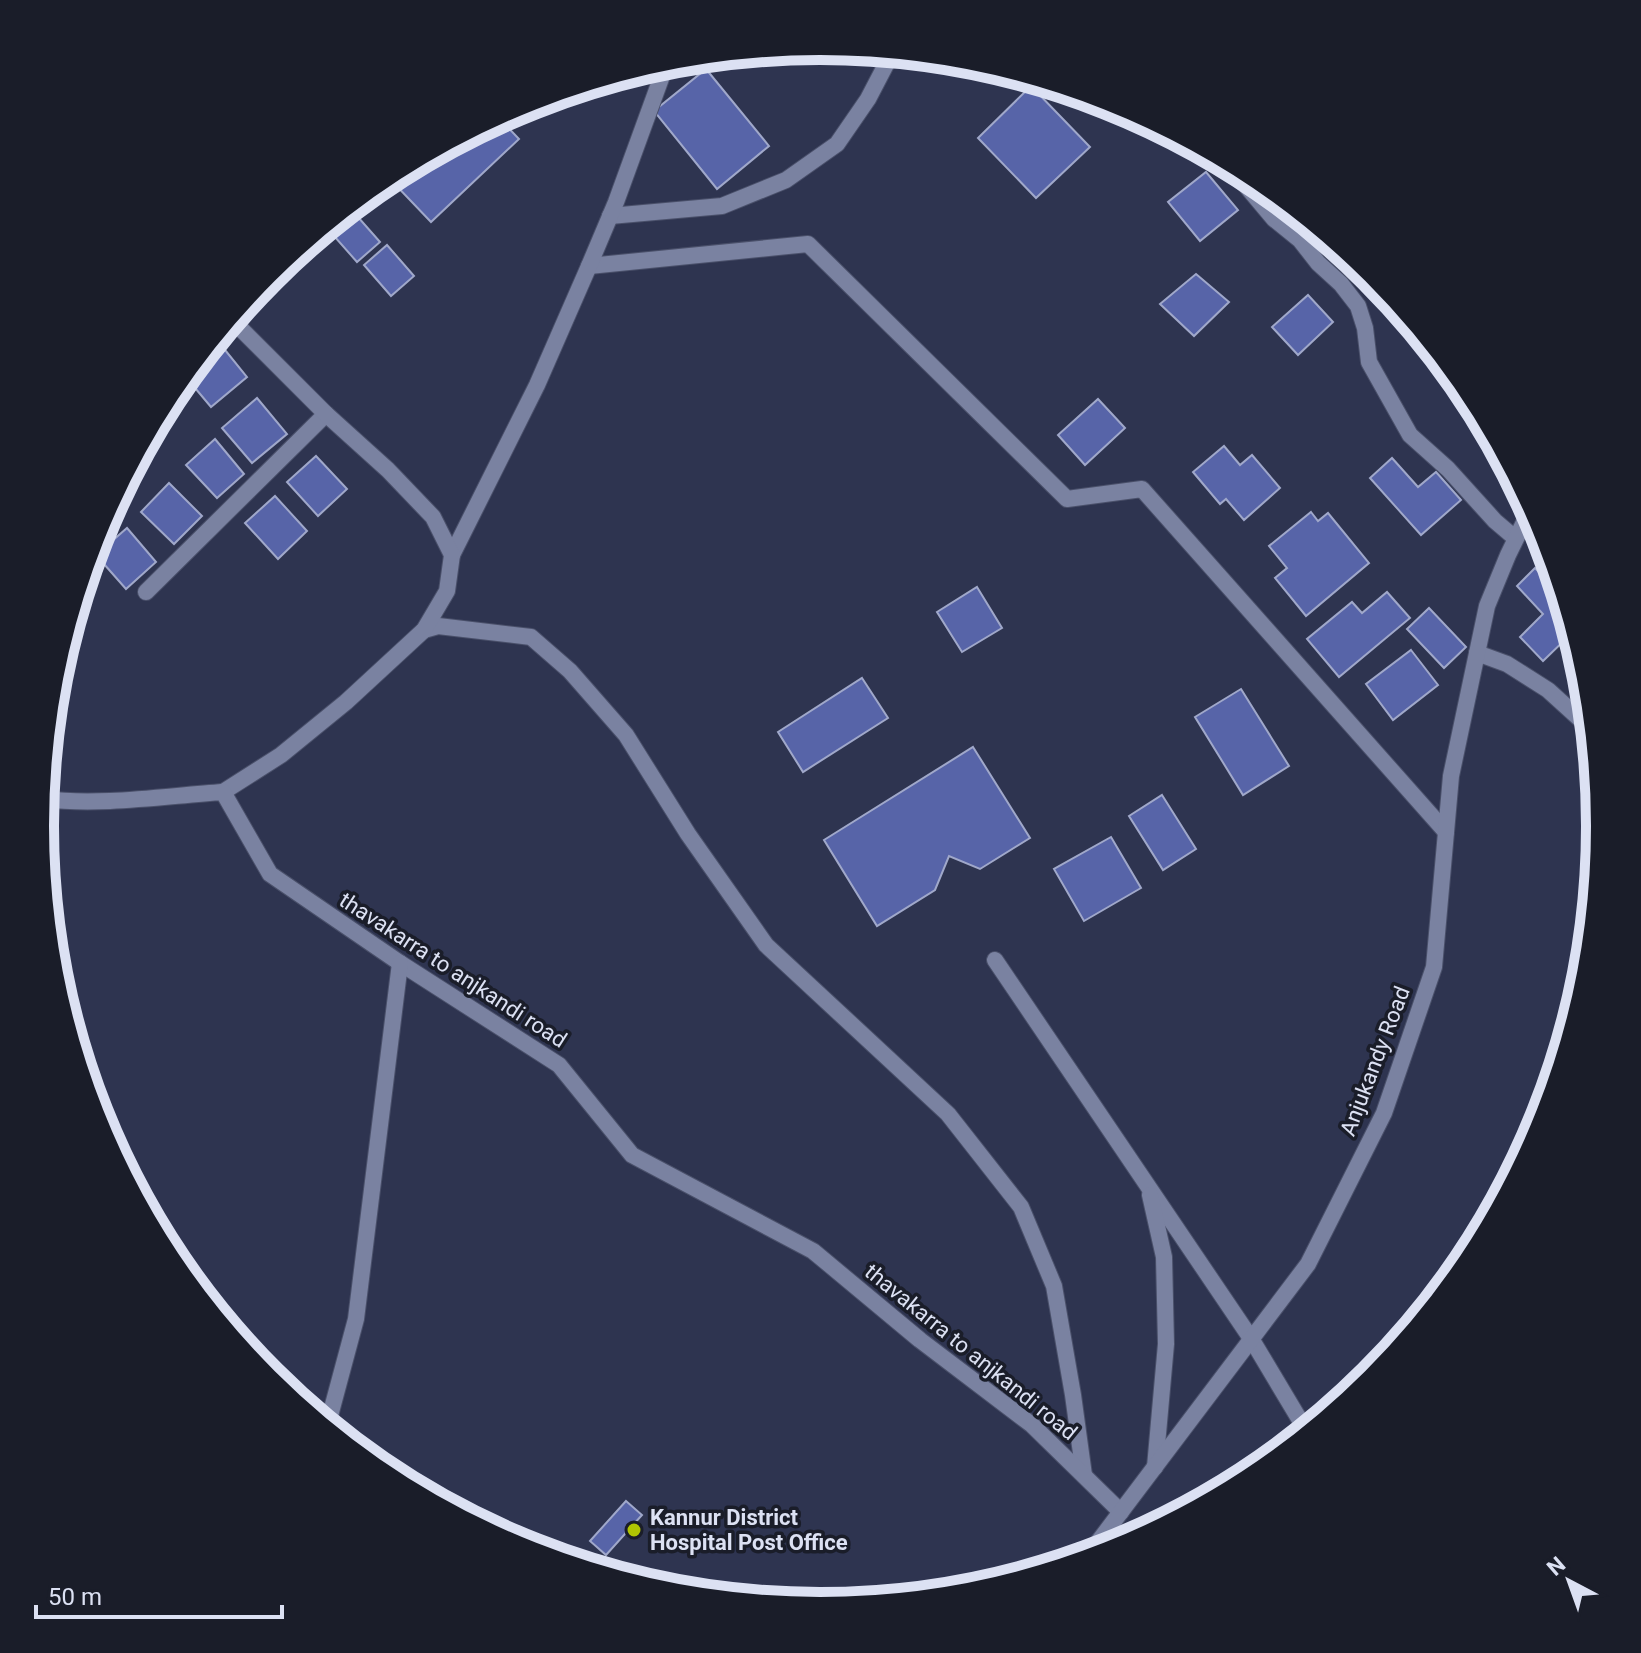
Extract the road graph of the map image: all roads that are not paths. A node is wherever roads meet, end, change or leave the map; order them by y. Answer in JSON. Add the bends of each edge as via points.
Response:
{"nodes":[{"id":1,"x":886,"y":64,"type":"edge"},
{"id":2,"x":661,"y":77,"type":"edge"},
{"id":3,"x":1253,"y":194,"type":"edge"},
{"id":4,"x":610,"y":216,"type":"junction"},
{"id":5,"x":589,"y":266,"type":"junction"},
{"id":6,"x":239,"y":327,"type":"edge"},
{"id":7,"x":326,"y":414,"type":"junction"},
{"id":8,"x":1524,"y":522,"type":"edge"},
{"id":9,"x":1515,"y":538,"type":"junction"},
{"id":10,"x":452,"y":555,"type":"junction"},
{"id":11,"x":146,"y":592,"type":"dead end"},
{"id":12,"x":424,"y":630,"type":"junction"},
{"id":13,"x":1477,"y":653,"type":"junction"},
{"id":14,"x":1579,"y":718,"type":"edge"},
{"id":15,"x":223,"y":792,"type":"junction"},
{"id":16,"x":55,"y":800,"type":"edge"},
{"id":17,"x":1446,"y":832,"type":"junction"},
{"id":18,"x":995,"y":960,"type":"dead end"},
{"id":19,"x":400,"y":963,"type":"junction"},
{"id":20,"x":1147,"y":1185,"type":"junction"},
{"id":21,"x":1252,"y":1340,"type":"junction"},
{"id":22,"x":330,"y":1415,"type":"edge"},
{"id":23,"x":1302,"y":1423,"type":"edge"},
{"id":24,"x":1155,"y":1467,"type":"junction"},
{"id":25,"x":1084,"y":1475,"type":"junction"},
{"id":26,"x":1121,"y":1512,"type":"junction"},
{"id":27,"x":1100,"y":1540,"type":"edge"}],
"edges":[{"from":1,"to":4,"type":"street","via":[[837,144],[786,180],[722,206]]},
{"from":2,"to":4,"type":"street"},
{"from":3,"to":9,"type":"street","via":[[1358,306],[1369,362],[1410,435]]},
{"from":4,"to":5,"type":"street"},
{"from":5,"to":10,"type":"street"},
{"from":5,"to":17,"type":"street","via":[[808,244],[1067,499],[1142,489]]},
{"from":6,"to":7,"type":"street"},
{"from":7,"to":10,"type":"street","via":[[433,517]]},
{"from":7,"to":11,"type":"street"},
{"from":8,"to":9,"type":"street","name":"Anjukandy Road"},
{"from":9,"to":13,"type":"street","name":"Anjukandy Road","via":[[1487,606]]},
{"from":10,"to":12,"type":"street","via":[[447,591]]},
{"from":12,"to":15,"type":"street","via":[[281,755]]},
{"from":12,"to":25,"type":"street","via":[[438,626],[531,637],[570,671],[626,735],[766,945],[948,1114],[1021,1207],[1054,1286]]},
{"from":13,"to":14,"type":"street","via":[[1507,664],[1548,690]]},
{"from":13,"to":17,"type":"street","name":"Anjukandy Road","via":[[1451,776]]},
{"from":15,"to":16,"type":"street"},
{"from":15,"to":19,"type":"street","name":"thavakarra to anjkandi road","via":[[270,874]]},
{"from":17,"to":21,"type":"street","name":"Anjukandy Road","via":[[1434,967],[1384,1113],[1308,1264]]},
{"from":18,"to":20,"type":"street"},
{"from":19,"to":22,"type":"street","via":[[356,1319]]},
{"from":19,"to":25,"type":"street","name":"thavakarra to anjkandi road","via":[[559,1065],[632,1155],[813,1251],[1032,1425]]},
{"from":20,"to":21,"type":"street"},
{"from":20,"to":24,"type":"street","via":[[1164,1257],[1166,1344]]},
{"from":21,"to":23,"type":"street"},
{"from":21,"to":24,"type":"street","name":"Anjukandy Road"},
{"from":24,"to":26,"type":"street","name":"Anjukandy Road"},
{"from":25,"to":26,"type":"street","name":"thavakarra to anjkandi road"},
{"from":26,"to":27,"type":"street","name":"Anjukandy Road"}]}
